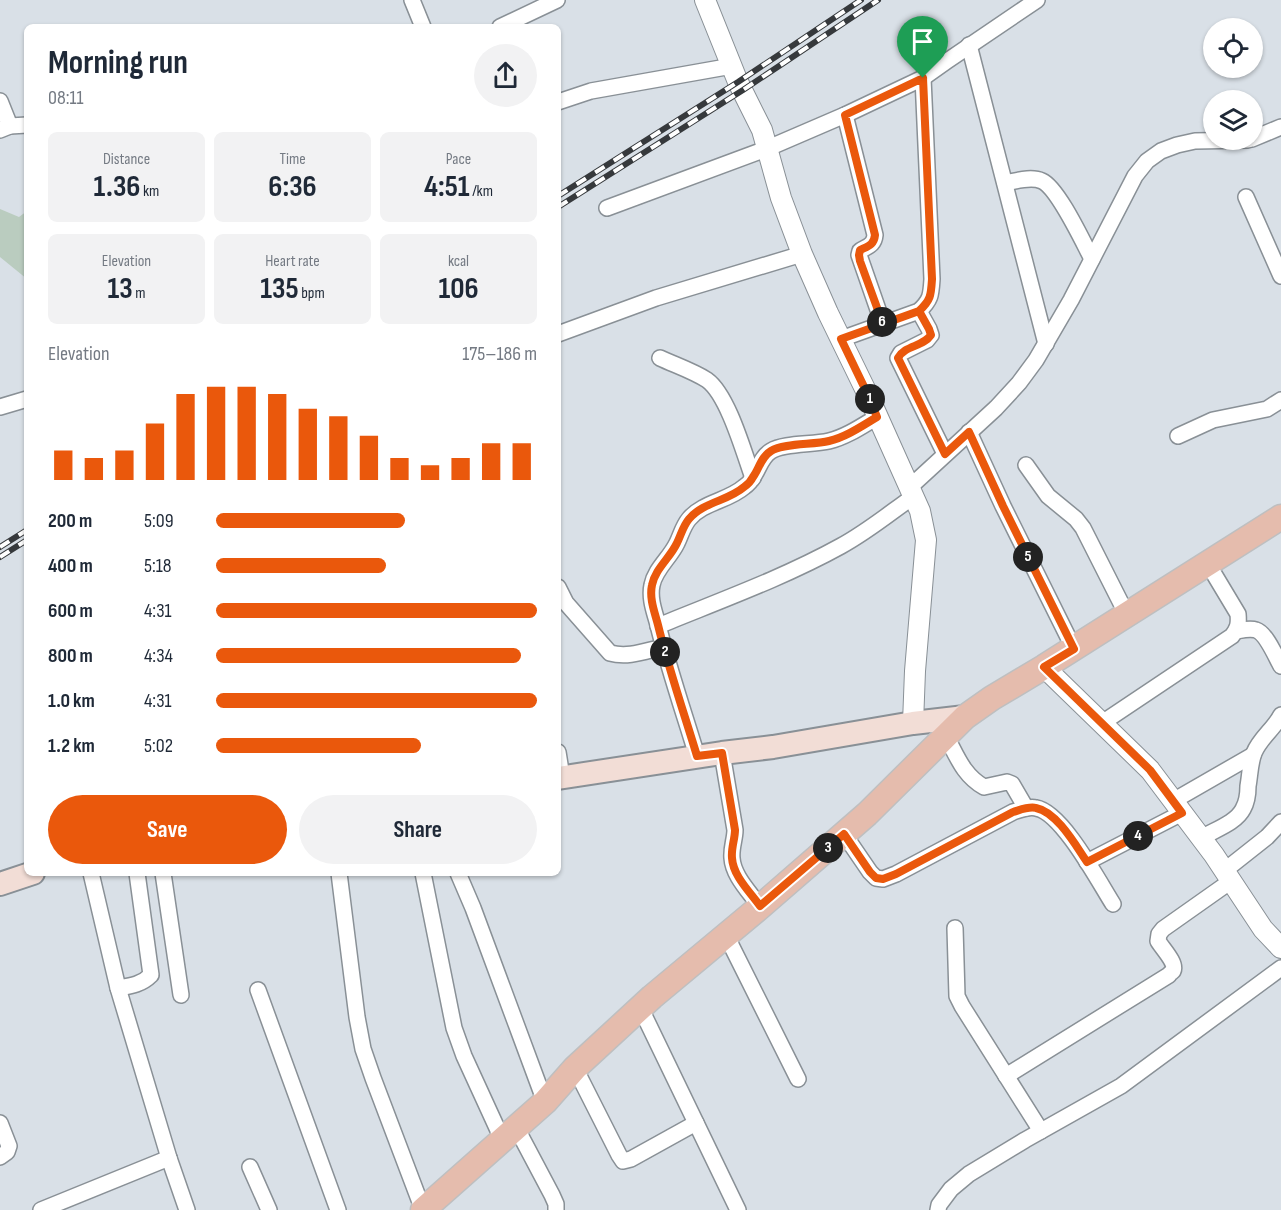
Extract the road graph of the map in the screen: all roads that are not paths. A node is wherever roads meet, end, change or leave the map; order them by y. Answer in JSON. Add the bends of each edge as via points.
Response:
{"nodes":[{"id":1,"x":412,"y":0,"type":"edge"},
{"id":2,"x":557,"y":0,"type":"edge"},
{"id":3,"x":705,"y":0,"type":"edge"},
{"id":4,"x":1037,"y":0,"type":"edge"},
{"id":5,"x":527,"y":6,"type":"edge"},
{"id":6,"x":422,"y":24,"type":"edge"},
{"id":7,"x":504,"y":24,"type":"edge"},
{"id":8,"x":969,"y":45,"type":"junction"},
{"id":9,"x":732,"y":66,"type":"junction"},
{"id":10,"x":923,"y":78,"type":"junction"},
{"id":11,"x":0,"y":101,"type":"edge"},
{"id":12,"x":561,"y":101,"type":"edge"},
{"id":13,"x":845,"y":115,"type":"junction"},
{"id":14,"x":24,"y":125,"type":"edge"},
{"id":15,"x":5,"y":128,"type":"edge"},
{"id":16,"x":1281,"y":128,"type":"edge"},
{"id":17,"x":1263,"y":135,"type":"edge"},
{"id":18,"x":1203,"y":141,"type":"edge"},
{"id":19,"x":766,"y":149,"type":"junction"},
{"id":20,"x":1005,"y":183,"type":"junction"},
{"id":21,"x":1246,"y":197,"type":"dead end"},
{"id":22,"x":607,"y":208,"type":"dead end"},
{"id":23,"x":802,"y":254,"type":"junction"},
{"id":24,"x":1092,"y":259,"type":"junction"},
{"id":25,"x":1281,"y":276,"type":"edge"},
{"id":26,"x":919,"y":311,"type":"junction"},
{"id":27,"x":883,"y":324,"type":"junction"},
{"id":28,"x":561,"y":333,"type":"edge"},
{"id":29,"x":841,"y":339,"type":"junction"},
{"id":30,"x":1046,"y":344,"type":"junction"},
{"id":31,"x":660,"y":358,"type":"dead end"},
{"id":32,"x":24,"y":400,"type":"edge"},
{"id":33,"x":1281,"y":400,"type":"edge"},
{"id":34,"x":0,"y":407,"type":"edge"},
{"id":35,"x":877,"y":417,"type":"junction"},
{"id":36,"x":969,"y":432,"type":"junction"},
{"id":37,"x":1178,"y":436,"type":"dead end"},
{"id":38,"x":945,"y":454,"type":"junction"},
{"id":39,"x":1026,"y":465,"type":"dead end"},
{"id":40,"x":753,"y":478,"type":"junction"},
{"id":41,"x":912,"y":491,"type":"junction"},
{"id":42,"x":1281,"y":517,"type":"edge"},
{"id":43,"x":1208,"y":564,"type":"junction"},
{"id":44,"x":561,"y":593,"type":"edge"},
{"id":45,"x":1127,"y":615,"type":"junction"},
{"id":46,"x":658,"y":626,"type":"junction"},
{"id":47,"x":1236,"y":631,"type":"junction"},
{"id":48,"x":663,"y":647,"type":"junction"},
{"id":49,"x":1074,"y":649,"type":"junction"},
{"id":50,"x":1281,"y":666,"type":"edge"},
{"id":51,"x":1044,"y":667,"type":"junction"},
{"id":52,"x":1281,"y":715,"type":"edge"},
{"id":53,"x":964,"y":717,"type":"junction"},
{"id":54,"x":913,"y":723,"type":"junction"},
{"id":55,"x":1102,"y":723,"type":"junction"},
{"id":56,"x":946,"y":735,"type":"junction"},
{"id":57,"x":722,"y":753,"type":"junction"},
{"id":58,"x":1253,"y":755,"type":"junction"},
{"id":59,"x":697,"y":756,"type":"junction"},
{"id":60,"x":561,"y":777,"type":"edge"},
{"id":61,"x":1178,"y":807,"type":"junction"},
{"id":62,"x":1026,"y":808,"type":"junction"},
{"id":63,"x":1281,"y":822,"type":"edge"},
{"id":64,"x":844,"y":834,"type":"junction"},
{"id":65,"x":1201,"y":838,"type":"junction"},
{"id":66,"x":1087,"y":862,"type":"junction"},
{"id":67,"x":24,"y":876,"type":"edge"},
{"id":68,"x":92,"y":876,"type":"edge"},
{"id":69,"x":136,"y":876,"type":"edge"},
{"id":70,"x":163,"y":876,"type":"edge"},
{"id":71,"x":339,"y":876,"type":"edge"},
{"id":72,"x":424,"y":876,"type":"edge"},
{"id":73,"x":459,"y":876,"type":"edge"},
{"id":74,"x":1228,"y":876,"type":"junction"},
{"id":75,"x":0,"y":884,"type":"edge"},
{"id":76,"x":1113,"y":904,"type":"dead end"},
{"id":77,"x":760,"y":906,"type":"junction"},
{"id":78,"x":955,"y":928,"type":"dead end"},
{"id":79,"x":726,"y":935,"type":"junction"},
{"id":80,"x":1281,"y":948,"type":"edge"},
{"id":81,"x":1281,"y":968,"type":"edge"},
{"id":82,"x":118,"y":988,"type":"junction"},
{"id":83,"x":258,"y":990,"type":"dead end"},
{"id":84,"x":181,"y":994,"type":"dead end"},
{"id":85,"x":641,"y":1009,"type":"junction"},
{"id":86,"x":575,"y":1068,"type":"junction"},
{"id":87,"x":1006,"y":1076,"type":"junction"},
{"id":88,"x":798,"y":1079,"type":"dead end"},
{"id":89,"x":545,"y":1102,"type":"junction"},
{"id":90,"x":0,"y":1123,"type":"edge"},
{"id":91,"x":696,"y":1123,"type":"junction"},
{"id":92,"x":1041,"y":1131,"type":"junction"},
{"id":93,"x":509,"y":1133,"type":"junction"},
{"id":94,"x":0,"y":1157,"type":"edge"},
{"id":95,"x":169,"y":1158,"type":"junction"},
{"id":96,"x":250,"y":1167,"type":"dead end"},
{"id":97,"x":41,"y":1210,"type":"edge"},
{"id":98,"x":187,"y":1210,"type":"edge"},
{"id":99,"x":269,"y":1210,"type":"edge"},
{"id":100,"x":338,"y":1210,"type":"edge"},
{"id":101,"x":423,"y":1210,"type":"edge"},
{"id":102,"x":556,"y":1210,"type":"edge"},
{"id":103,"x":737,"y":1210,"type":"edge"},
{"id":104,"x":938,"y":1210,"type":"edge"}],
"edges":[{"from":1,"to":6,"type":"street"},
{"from":2,"to":5,"type":"street"},
{"from":3,"to":9,"type":"street"},
{"from":4,"to":8,"type":"street"},
{"from":5,"to":7,"type":"street"},
{"from":8,"to":10,"type":"street"},
{"from":8,"to":20,"type":"street"},
{"from":9,"to":12,"type":"street","via":[[591,91]]},
{"from":9,"to":19,"type":"street","via":[[762,130]]},
{"from":10,"to":13,"type":"street"},
{"from":10,"to":26,"type":"street","via":[[932,279],[928,303]]},
{"from":11,"to":15,"type":"street"},
{"from":13,"to":19,"type":"street"},
{"from":13,"to":27,"type":"street","via":[[875,235],[871,246],[860,250],[859,255]]},
{"from":14,"to":15,"type":"street"},
{"from":16,"to":17,"type":"street"},
{"from":18,"to":24,"type":"street","via":[[1177,145],[1147,161],[1135,176]]},
{"from":19,"to":22,"type":"street"},
{"from":19,"to":23,"type":"street"},
{"from":20,"to":24,"type":"street","via":[[1032,178],[1050,187]]},
{"from":20,"to":30,"type":"street"},
{"from":21,"to":25,"type":"street"},
{"from":23,"to":28,"type":"street","via":[[656,298]]},
{"from":23,"to":29,"type":"street"},
{"from":24,"to":30,"type":"street"},
{"from":26,"to":27,"type":"street"},
{"from":26,"to":38,"type":"street","via":[[931,335],[898,358]]},
{"from":27,"to":29,"type":"street"},
{"from":29,"to":35,"type":"street"},
{"from":30,"to":36,"type":"street","via":[[1019,383]]},
{"from":31,"to":40,"type":"street","via":[[714,387],[728,410]]},
{"from":32,"to":34,"type":"street"},
{"from":33,"to":37,"type":"street","via":[[1267,409],[1213,420]]},
{"from":35,"to":40,"type":"street","via":[[829,441],[771,450]]},
{"from":35,"to":41,"type":"street"},
{"from":36,"to":38,"type":"street"},
{"from":36,"to":49,"type":"street"},
{"from":38,"to":41,"type":"street"},
{"from":39,"to":45,"type":"street","via":[[1048,496],[1083,528]]},
{"from":40,"to":46,"type":"street","via":[[729,497],[699,509],[689,519],[651,586]]},
{"from":41,"to":46,"type":"street","via":[[865,531],[823,555]]},
{"from":41,"to":54,"type":"street","via":[[926,540]]},
{"from":42,"to":43,"type":"main road"},
{"from":43,"to":45,"type":"main road"},
{"from":43,"to":47,"type":"street","via":[[1238,614]]},
{"from":44,"to":48,"type":"street","via":[[610,653],[629,656]]},
{"from":45,"to":49,"type":"main road"},
{"from":46,"to":48,"type":"street"},
{"from":47,"to":50,"type":"street","via":[[1260,632]]},
{"from":47,"to":55,"type":"street"},
{"from":48,"to":59,"type":"street"},
{"from":49,"to":51,"type":"main road"},
{"from":51,"to":53,"type":"main road"},
{"from":51,"to":55,"type":"street"},
{"from":52,"to":58,"type":"street"},
{"from":53,"to":54,"type":"main road"},
{"from":53,"to":56,"type":"main road"},
{"from":54,"to":57,"type":"main road"},
{"from":55,"to":61,"type":"street","via":[[1150,770]]},
{"from":56,"to":62,"type":"street","via":[[973,781],[984,787],[1012,784]]},
{"from":56,"to":64,"type":"main road"},
{"from":57,"to":59,"type":"main road"},
{"from":57,"to":77,"type":"street","via":[[735,830],[732,859],[741,880]]},
{"from":58,"to":61,"type":"street"},
{"from":58,"to":65,"type":"street","via":[[1244,809]]},
{"from":59,"to":60,"type":"main road"},
{"from":61,"to":65,"type":"street"},
{"from":61,"to":66,"type":"street"},
{"from":62,"to":64,"type":"street","via":[[883,879],[870,872]]},
{"from":62,"to":66,"type":"street","via":[[1036,808],[1057,820]]},
{"from":63,"to":74,"type":"street"},
{"from":64,"to":77,"type":"main road"},
{"from":65,"to":74,"type":"street"},
{"from":66,"to":76,"type":"street"},
{"from":67,"to":75,"type":"main road"},
{"from":68,"to":82,"type":"street"},
{"from":69,"to":82,"type":"street","via":[[151,975],[139,984]]},
{"from":70,"to":84,"type":"street"},
{"from":71,"to":101,"type":"street","via":[[363,1049]]},
{"from":72,"to":93,"type":"street","via":[[454,1028],[464,1056]]},
{"from":73,"to":89,"type":"street"},
{"from":74,"to":80,"type":"street","via":[[1263,929]]},
{"from":74,"to":87,"type":"street","via":[[1159,934],[1158,941],[1174,966],[1169,975]]},
{"from":77,"to":79,"type":"main road"},
{"from":78,"to":87,"type":"street","via":[[957,996]]},
{"from":79,"to":85,"type":"main road"},
{"from":79,"to":88,"type":"street"},
{"from":81,"to":92,"type":"street","via":[[1120,1086]]},
{"from":82,"to":95,"type":"street"},
{"from":83,"to":100,"type":"street"},
{"from":85,"to":86,"type":"main road"},
{"from":85,"to":91,"type":"street"},
{"from":86,"to":89,"type":"main road"},
{"from":86,"to":91,"type":"street","via":[[623,1161]]},
{"from":87,"to":92,"type":"street"},
{"from":89,"to":93,"type":"main road"},
{"from":90,"to":94,"type":"street","via":[[9,1146]]},
{"from":91,"to":103,"type":"street"},
{"from":92,"to":104,"type":"street","via":[[969,1174],[951,1189]]},
{"from":93,"to":101,"type":"main road"},
{"from":93,"to":102,"type":"street","via":[[552,1196]]},
{"from":95,"to":97,"type":"street"},
{"from":95,"to":98,"type":"street"},
{"from":96,"to":99,"type":"street"}]}
